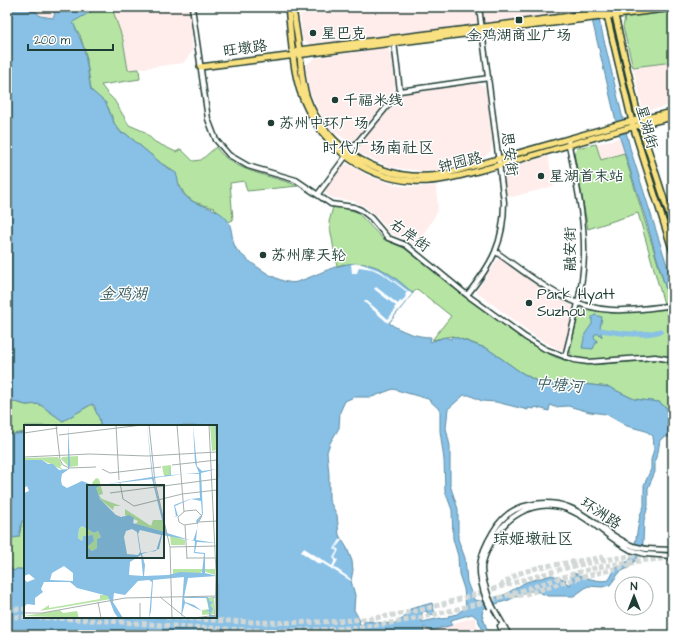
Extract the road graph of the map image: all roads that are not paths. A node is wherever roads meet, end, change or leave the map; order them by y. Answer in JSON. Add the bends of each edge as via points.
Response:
{"nodes":[{"id":1,"x":192,"y":7,"type":"edge"},
{"id":2,"x":288,"y":7,"type":"edge"},
{"id":3,"x":293,"y":7,"type":"edge"},
{"id":4,"x":479,"y":7,"type":"edge"},
{"id":5,"x":642,"y":7,"type":"edge"},
{"id":6,"x":673,"y":8,"type":"edge"},
{"id":7,"x":606,"y":11,"type":"edge"},
{"id":8,"x":614,"y":11,"type":"edge"},
{"id":9,"x":482,"y":29,"type":"junction"},
{"id":10,"x":394,"y":40,"type":"junction"},
{"id":11,"x":297,"y":53,"type":"junction"},
{"id":12,"x":200,"y":67,"type":"junction"},
{"id":13,"x":488,"y":78,"type":"junction"},
{"id":14,"x":400,"y":91,"type":"junction"},
{"id":15,"x":673,"y":112,"type":"edge"},
{"id":16,"x":673,"y":117,"type":"edge"},
{"id":17,"x":639,"y":122,"type":"junction"},
{"id":18,"x":632,"y":124,"type":"junction"},
{"id":19,"x":568,"y":142,"type":"junction"},
{"id":20,"x":347,"y":155,"type":"junction"},
{"id":21,"x":499,"y":162,"type":"junction"},
{"id":22,"x":318,"y":194,"type":"junction"},
{"id":23,"x":673,"y":227,"type":"edge"},
{"id":24,"x":496,"y":252,"type":"junction"},
{"id":25,"x":673,"y":252,"type":"edge"},
{"id":26,"x":467,"y":295,"type":"junction"},
{"id":27,"x":578,"y":303,"type":"junction"},
{"id":28,"x":673,"y":305,"type":"edge"},
{"id":29,"x":565,"y":357,"type":"junction"},
{"id":30,"x":673,"y":360,"type":"edge"},
{"id":31,"x":673,"y":550,"type":"edge"},
{"id":32,"x":645,"y":552,"type":"junction"},
{"id":33,"x":673,"y":556,"type":"edge"},
{"id":34,"x":491,"y":608,"type":"junction"},
{"id":35,"x":504,"y":635,"type":"edge"},
{"id":36,"x":509,"y":635,"type":"edge"}],
"edges":[{"from":1,"to":12,"type":"street","name":"右岸街"},
{"from":2,"to":11,"type":"main road"},
{"from":3,"to":11,"type":"main road"},
{"from":4,"to":9,"type":"street","name":"思安街"},
{"from":5,"to":8,"type":"main road","name":"旺墩路"},
{"from":6,"to":8,"type":"main road","name":"旺墩路"},
{"from":7,"to":8,"type":"main road","name":"旺墩路"},
{"from":7,"to":9,"type":"main road","name":"旺墩路","via":[[589,16]]},
{"from":7,"to":18,"type":"main road","name":"星湖街"},
{"from":8,"to":17,"type":"main road","name":"星湖街"},
{"from":9,"to":10,"type":"main road","name":"旺墩路"},
{"from":9,"to":13,"type":"street","name":"思安街"},
{"from":10,"to":11,"type":"main road","name":"旺墩路"},
{"from":10,"to":14,"type":"street"},
{"from":11,"to":12,"type":"main road","name":"旺墩路"},
{"from":11,"to":20,"type":"main road","name":"钟园路","via":[[303,86],[314,113]]},
{"from":12,"to":22,"type":"street","name":"右岸街","via":[[209,125],[220,147],[244,164],[296,180]]},
{"from":13,"to":14,"type":"street"},
{"from":13,"to":21,"type":"street","name":"思安街"},
{"from":14,"to":20,"type":"street"},
{"from":15,"to":17,"type":"main road","name":"钟园路"},
{"from":16,"to":17,"type":"main road","name":"钟园路"},
{"from":17,"to":18,"type":"main road","name":"钟园路"},
{"from":17,"to":23,"type":"main road","name":"星湖街"},
{"from":18,"to":19,"type":"main road","name":"钟园路"},
{"from":18,"to":25,"type":"main road","name":"星湖街"},
{"from":19,"to":21,"type":"main road","name":"钟园路"},
{"from":19,"to":27,"type":"street","name":"融安街","via":[[584,241]]},
{"from":20,"to":21,"type":"main road","name":"钟园路","via":[[385,172],[418,177]]},
{"from":20,"to":22,"type":"street"},
{"from":21,"to":24,"type":"street","name":"思安街","via":[[504,215]]},
{"from":22,"to":26,"type":"street","name":"右岸街","via":[[331,204],[361,210],[388,238],[406,245]]},
{"from":24,"to":26,"type":"street","name":"思安街","via":[[485,273]]},
{"from":24,"to":27,"type":"street","via":[[549,289]]},
{"from":26,"to":29,"type":"street","name":"右岸街","via":[[533,343]]},
{"from":27,"to":28,"type":"street","via":[[612,310]]},
{"from":27,"to":29,"type":"street","name":"融安街"},
{"from":29,"to":30,"type":"street","name":"右岸街","via":[[593,362],[655,357]]},
{"from":31,"to":32,"type":"street","name":"环洲路"},
{"from":32,"to":33,"type":"street","name":"环洲路"},
{"from":32,"to":34,"type":"street","name":"环洲路","bridge":true,"via":[[632,548],[569,506],[550,502],[521,507],[503,518],[485,547],[479,571],[480,582]]},
{"from":34,"to":35,"type":"street","name":"环洲路"},
{"from":34,"to":36,"type":"street","name":"环洲路"}]}
